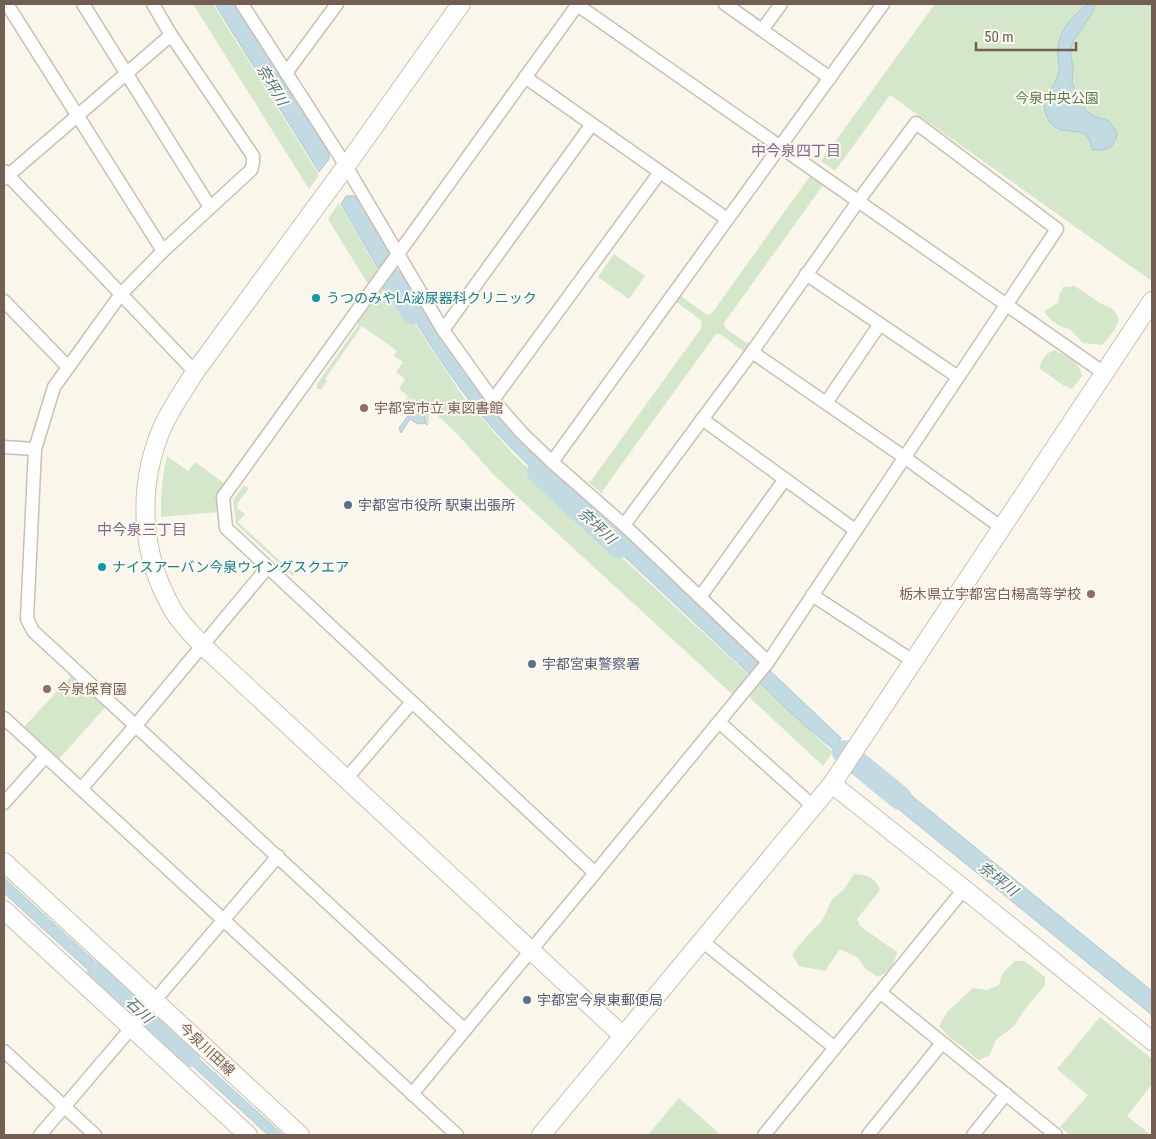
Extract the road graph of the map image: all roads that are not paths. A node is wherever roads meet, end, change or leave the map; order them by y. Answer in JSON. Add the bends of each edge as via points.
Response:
{"nodes":[{"id":1,"x":6,"y":4,"type":"edge"},
{"id":2,"x":83,"y":4,"type":"edge"},
{"id":3,"x":153,"y":4,"type":"edge"},
{"id":4,"x":242,"y":4,"type":"edge"},
{"id":5,"x":337,"y":4,"type":"edge"},
{"id":6,"x":461,"y":4,"type":"edge"},
{"id":7,"x":577,"y":4,"type":"edge"},
{"id":8,"x":725,"y":4,"type":"edge"},
{"id":9,"x":781,"y":4,"type":"edge"},
{"id":10,"x":883,"y":4,"type":"edge"},
{"id":11,"x":762,"y":30,"type":"junction"},
{"id":12,"x":171,"y":35,"type":"junction"},
{"id":13,"x":286,"y":73,"type":"junction"},
{"id":14,"x":126,"y":74,"type":"junction"},
{"id":15,"x":525,"y":77,"type":"junction"},
{"id":16,"x":830,"y":78,"type":"junction"},
{"id":17,"x":78,"y":116,"type":"junction"},
{"id":18,"x":592,"y":124,"type":"junction"},
{"id":19,"x":780,"y":146,"type":"junction"},
{"id":20,"x":346,"y":166,"type":"junction"},
{"id":21,"x":660,"y":172,"type":"junction"},
{"id":22,"x":5,"y":175,"type":"edge"},
{"id":23,"x":859,"y":200,"type":"junction"},
{"id":24,"x":210,"y":207,"type":"junction"},
{"id":25,"x":728,"y":219,"type":"junction"},
{"id":26,"x":163,"y":252,"type":"junction"},
{"id":27,"x":397,"y":253,"type":"junction"},
{"id":28,"x":806,"y":274,"type":"junction"},
{"id":29,"x":120,"y":294,"type":"junction"},
{"id":30,"x":4,"y":301,"type":"edge"},
{"id":31,"x":1152,"y":301,"type":"edge"},
{"id":32,"x":1008,"y":304,"type":"junction"},
{"id":33,"x":880,"y":324,"type":"junction"},
{"id":34,"x":443,"y":330,"type":"junction"},
{"id":35,"x":752,"y":352,"type":"junction"},
{"id":36,"x":68,"y":367,"type":"junction"},
{"id":37,"x":195,"y":372,"type":"junction"},
{"id":38,"x":1104,"y":373,"type":"junction"},
{"id":39,"x":958,"y":377,"type":"junction"},
{"id":40,"x":493,"y":400,"type":"junction"},
{"id":41,"x":826,"y":403,"type":"junction"},
{"id":42,"x":702,"y":419,"type":"junction"},
{"id":43,"x":4,"y":448,"type":"edge"},
{"id":44,"x":35,"y":449,"type":"junction"},
{"id":45,"x":904,"y":457,"type":"junction"},
{"id":46,"x":552,"y":462,"type":"junction"},
{"id":47,"x":785,"y":479,"type":"junction"},
{"id":48,"x":624,"y":525,"type":"junction"},
{"id":49,"x":1002,"y":528,"type":"junction"},
{"id":50,"x":855,"y":530,"type":"junction"},
{"id":51,"x":267,"y":568,"type":"junction"},
{"id":52,"x":812,"y":595,"type":"junction"},
{"id":53,"x":700,"y":597,"type":"junction"},
{"id":54,"x":202,"y":645,"type":"junction"},
{"id":55,"x":913,"y":661,"type":"junction"},
{"id":56,"x":765,"y":665,"type":"junction"},
{"id":57,"x":412,"y":702,"type":"junction"},
{"id":58,"x":4,"y":718,"type":"edge"},
{"id":59,"x":719,"y":722,"type":"junction"},
{"id":60,"x":136,"y":725,"type":"junction"},
{"id":61,"x":45,"y":757,"type":"junction"},
{"id":62,"x":346,"y":779,"type":"junction"},
{"id":63,"x":832,"y":784,"type":"junction"},
{"id":64,"x":81,"y":789,"type":"junction"},
{"id":65,"x":4,"y":803,"type":"edge"},
{"id":66,"x":814,"y":806,"type":"junction"},
{"id":67,"x":278,"y":856,"type":"junction"},
{"id":68,"x":4,"y":862,"type":"edge"},
{"id":69,"x":595,"y":873,"type":"junction"},
{"id":70,"x":964,"y":889,"type":"junction"},
{"id":71,"x":4,"y":910,"type":"edge"},
{"id":72,"x":223,"y":920,"type":"junction"},
{"id":73,"x":702,"y":941,"type":"junction"},
{"id":74,"x":530,"y":950,"type":"junction"},
{"id":75,"x":881,"y":993,"type":"junction"},
{"id":76,"x":154,"y":1000,"type":"junction"},
{"id":77,"x":131,"y":1029,"type":"junction"},
{"id":78,"x":465,"y":1030,"type":"junction"},
{"id":79,"x":623,"y":1036,"type":"junction"},
{"id":80,"x":1152,"y":1041,"type":"edge"},
{"id":81,"x":942,"y":1043,"type":"junction"},
{"id":82,"x":835,"y":1048,"type":"junction"},
{"id":83,"x":4,"y":1051,"type":"edge"},
{"id":84,"x":412,"y":1094,"type":"junction"},
{"id":85,"x":1006,"y":1094,"type":"junction"},
{"id":86,"x":65,"y":1108,"type":"junction"},
{"id":87,"x":40,"y":1135,"type":"edge"},
{"id":88,"x":95,"y":1135,"type":"edge"},
{"id":89,"x":248,"y":1135,"type":"edge"},
{"id":90,"x":300,"y":1135,"type":"edge"},
{"id":91,"x":457,"y":1135,"type":"edge"},
{"id":92,"x":541,"y":1135,"type":"edge"},
{"id":93,"x":764,"y":1135,"type":"edge"},
{"id":94,"x":868,"y":1135,"type":"edge"},
{"id":95,"x":973,"y":1135,"type":"edge"},
{"id":96,"x":1056,"y":1135,"type":"edge"}],
"edges":[{"from":1,"to":17,"type":"street"},
{"from":2,"to":14,"type":"street"},
{"from":3,"to":12,"type":"street"},
{"from":4,"to":13,"type":"street"},
{"from":5,"to":13,"type":"street"},
{"from":6,"to":20,"type":"street"},
{"from":7,"to":15,"type":"street"},
{"from":7,"to":19,"type":"street"},
{"from":8,"to":11,"type":"street"},
{"from":9,"to":11,"type":"street"},
{"from":10,"to":16,"type":"street"},
{"from":11,"to":16,"type":"street"},
{"from":12,"to":14,"type":"street"},
{"from":12,"to":24,"type":"street","via":[[253,156],[250,170]]},
{"from":13,"to":20,"type":"street"},
{"from":14,"to":17,"type":"street"},
{"from":14,"to":24,"type":"street"},
{"from":15,"to":18,"type":"street"},
{"from":15,"to":27,"type":"street"},
{"from":16,"to":19,"type":"street"},
{"from":17,"to":22,"type":"street"},
{"from":17,"to":26,"type":"street"},
{"from":18,"to":21,"type":"street"},
{"from":18,"to":34,"type":"street"},
{"from":19,"to":23,"type":"street"},
{"from":19,"to":25,"type":"street"},
{"from":20,"to":27,"type":"street"},
{"from":20,"to":37,"type":"street"},
{"from":21,"to":25,"type":"street"},
{"from":21,"to":40,"type":"street"},
{"from":22,"to":29,"type":"street"},
{"from":23,"to":28,"type":"street"},
{"from":23,"to":32,"type":"street"},
{"from":23,"to":32,"type":"street","via":[[916,123],[1056,229]]},
{"from":24,"to":26,"type":"street"},
{"from":25,"to":46,"type":"street"},
{"from":26,"to":29,"type":"street"},
{"from":27,"to":34,"type":"street"},
{"from":27,"to":51,"type":"street","via":[[223,497],[226,528]]},
{"from":28,"to":33,"type":"street"},
{"from":28,"to":35,"type":"street"},
{"from":29,"to":36,"type":"street"},
{"from":29,"to":37,"type":"street"},
{"from":30,"to":36,"type":"street"},
{"from":31,"to":38,"type":"street"},
{"from":32,"to":38,"type":"street"},
{"from":32,"to":39,"type":"street"},
{"from":33,"to":39,"type":"street"},
{"from":33,"to":41,"type":"street"},
{"from":34,"to":40,"type":"street"},
{"from":35,"to":41,"type":"street"},
{"from":35,"to":42,"type":"street"},
{"from":36,"to":44,"type":"street","via":[[54,386]]},
{"from":37,"to":54,"type":"street","via":[[163,426],[148,472],[145,497],[148,546],[156,573],[173,611]]},
{"from":38,"to":49,"type":"street"},
{"from":39,"to":45,"type":"street"},
{"from":40,"to":46,"type":"street"},
{"from":41,"to":45,"type":"street"},
{"from":42,"to":47,"type":"street"},
{"from":42,"to":48,"type":"street"},
{"from":43,"to":44,"type":"street"},
{"from":44,"to":60,"type":"street","via":[[27,618],[33,631]]},
{"from":45,"to":49,"type":"street"},
{"from":45,"to":50,"type":"street"},
{"from":46,"to":48,"type":"street"},
{"from":47,"to":50,"type":"street"},
{"from":47,"to":53,"type":"street"},
{"from":48,"to":53,"type":"street"},
{"from":49,"to":55,"type":"street"},
{"from":50,"to":52,"type":"street"},
{"from":51,"to":54,"type":"street"},
{"from":51,"to":57,"type":"street"},
{"from":52,"to":55,"type":"street"},
{"from":52,"to":56,"type":"street"},
{"from":53,"to":56,"type":"street"},
{"from":54,"to":60,"type":"street"},
{"from":54,"to":62,"type":"street"},
{"from":55,"to":63,"type":"street"},
{"from":56,"to":59,"type":"street"},
{"from":57,"to":62,"type":"street"},
{"from":57,"to":69,"type":"street"},
{"from":58,"to":61,"type":"street"},
{"from":59,"to":66,"type":"street"},
{"from":59,"to":69,"type":"street"},
{"from":60,"to":64,"type":"street"},
{"from":60,"to":67,"type":"street"},
{"from":61,"to":64,"type":"street"},
{"from":61,"to":65,"type":"street"},
{"from":62,"to":74,"type":"street"},
{"from":63,"to":66,"type":"street"},
{"from":63,"to":70,"type":"street"},
{"from":64,"to":72,"type":"street"},
{"from":66,"to":73,"type":"street"},
{"from":67,"to":72,"type":"street"},
{"from":67,"to":78,"type":"street"},
{"from":68,"to":76,"type":"street","name":"今泉川田線"},
{"from":69,"to":74,"type":"street"},
{"from":70,"to":75,"type":"street"},
{"from":70,"to":80,"type":"street"},
{"from":71,"to":77,"type":"street"},
{"from":72,"to":76,"type":"street"},
{"from":72,"to":84,"type":"street"},
{"from":73,"to":79,"type":"street"},
{"from":73,"to":82,"type":"street"},
{"from":74,"to":78,"type":"street"},
{"from":74,"to":79,"type":"street"},
{"from":75,"to":81,"type":"street"},
{"from":75,"to":82,"type":"street"},
{"from":76,"to":77,"type":"street"},
{"from":76,"to":90,"type":"street","name":"今泉川田線"},
{"from":77,"to":86,"type":"street"},
{"from":77,"to":89,"type":"street"},
{"from":78,"to":84,"type":"street"},
{"from":79,"to":92,"type":"street"},
{"from":81,"to":85,"type":"street"},
{"from":81,"to":94,"type":"street"},
{"from":82,"to":93,"type":"street"},
{"from":83,"to":86,"type":"street"},
{"from":84,"to":91,"type":"street"},
{"from":85,"to":95,"type":"street"},
{"from":85,"to":96,"type":"street"},
{"from":86,"to":87,"type":"street"},
{"from":86,"to":88,"type":"street"}]}
